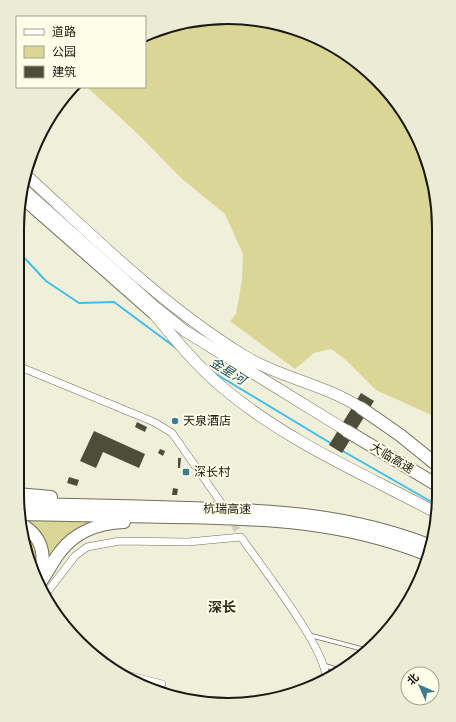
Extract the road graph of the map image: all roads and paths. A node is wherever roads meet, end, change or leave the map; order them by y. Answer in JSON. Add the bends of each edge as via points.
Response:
{"nodes":[{"id":1,"x":30,"y":179,"type":"edge"},
{"id":2,"x":27,"y":193,"type":"edge"},
{"id":3,"x":26,"y":203,"type":"edge"},
{"id":4,"x":137,"y":275,"type":"junction"},
{"id":5,"x":129,"y":284,"type":"junction"},
{"id":6,"x":159,"y":320,"type":"junction"},
{"id":7,"x":24,"y":368,"type":"edge"},
{"id":8,"x":361,"y":408,"type":"joint"},
{"id":9,"x":347,"y":431,"type":"joint"},
{"id":10,"x":432,"y":460,"type":"edge"},
{"id":11,"x":432,"y":482,"type":"edge"},
{"id":12,"x":24,"y":495,"type":"edge"},
{"id":13,"x":24,"y":504,"type":"edge"},
{"id":14,"x":222,"y":504,"type":"dead end"},
{"id":15,"x":146,"y":507,"type":"junction"},
{"id":16,"x":432,"y":510,"type":"edge"},
{"id":17,"x":25,"y":514,"type":"edge"},
{"id":18,"x":180,"y":517,"type":"junction"},
{"id":19,"x":27,"y":529,"type":"edge"},
{"id":20,"x":237,"y":530,"type":"tunnel mouth"},
{"id":21,"x":241,"y":536,"type":"junction"},
{"id":22,"x":426,"y":544,"type":"edge"},
{"id":23,"x":423,"y":553,"type":"edge"},
{"id":24,"x":40,"y":571,"type":"edge"},
{"id":25,"x":43,"y":579,"type":"edge"},
{"id":26,"x":48,"y":591,"type":"edge"},
{"id":27,"x":309,"y":635,"type":"junction"},
{"id":28,"x":361,"y":649,"type":"edge"},
{"id":29,"x":323,"y":664,"type":"junction"},
{"id":30,"x":334,"y":668,"type":"edge"},
{"id":31,"x":325,"y":673,"type":"edge"},
{"id":32,"x":143,"y":679,"type":"edge"},
{"id":33,"x":162,"y":684,"type":"dead end"}],
"edges":[{"from":1,"to":4,"type":"highway"},
{"from":2,"to":5,"type":"highway"},
{"from":3,"to":6,"type":"street"},
{"from":4,"to":5,"type":"highway"},
{"from":4,"to":8,"type":"highway","via":[[196,323],[244,355],[268,369],[338,394]]},
{"from":5,"to":6,"type":"highway"},
{"from":5,"to":9,"type":"highway","via":[[185,332]]},
{"from":6,"to":16,"type":"highway","via":[[202,369],[274,426],[336,462]]},
{"from":7,"to":14,"type":"street","via":[[154,422],[172,433]]},
{"from":8,"to":10,"type":"highway","name":"大临高速"},
{"from":9,"to":11,"type":"highway","name":"大临高速"},
{"from":12,"to":15,"type":"highway"},
{"from":13,"to":15,"type":"highway","name":"杭瑞高速"},
{"from":15,"to":22,"type":"highway","name":"杭瑞高速","via":[[311,514],[376,528]]},
{"from":17,"to":18,"type":"highway","name":"杭瑞高速"},
{"from":18,"to":23,"type":"highway","name":"杭瑞高速","via":[[259,519],[310,524],[369,535]]},
{"from":18,"to":25,"type":"highway","via":[[111,523],[84,532],[66,545]]},
{"from":19,"to":24,"type":"highway","via":[[33,533],[42,548]]},
{"from":20,"to":21,"type":"street"},
{"from":21,"to":26,"type":"street","via":[[188,542],[120,541],[87,547],[75,556]]},
{"from":21,"to":27,"type":"street"},
{"from":27,"to":28,"type":"lane"},
{"from":27,"to":29,"type":"street"},
{"from":29,"to":30,"type":"lane"},
{"from":29,"to":31,"type":"street"},
{"from":32,"to":33,"type":"street"}]}
